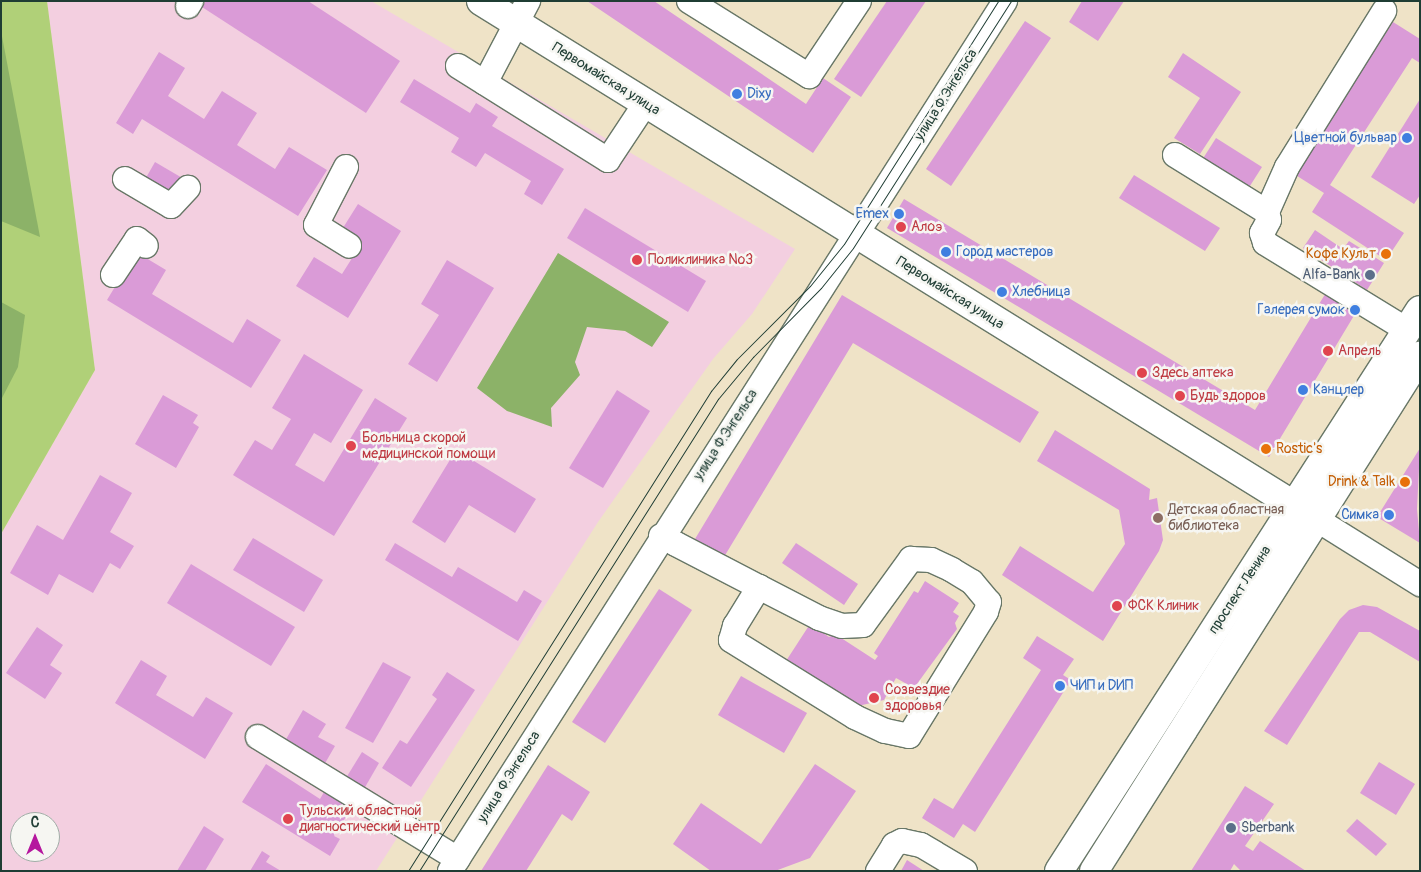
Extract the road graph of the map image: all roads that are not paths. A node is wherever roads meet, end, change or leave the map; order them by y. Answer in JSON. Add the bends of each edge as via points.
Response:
{"nodes":[{"id":1,"x":481,"y":1,"type":"edge"},
{"id":2,"x":689,"y":1,"type":"edge"},
{"id":3,"x":859,"y":1,"type":"edge"},
{"id":4,"x":1005,"y":1,"type":"edge"},
{"id":5,"x":1384,"y":11,"type":"dead end"},
{"id":6,"x":522,"y":12,"type":"edge"},
{"id":7,"x":458,"y":66,"type":"dead end"},
{"id":8,"x":485,"y":83,"type":"junction"},
{"id":9,"x":645,"y":104,"type":"junction"},
{"id":10,"x":1175,"y":155,"type":"dead end"},
{"id":11,"x":346,"y":167,"type":"dead end"},
{"id":12,"x":125,"y":179,"type":"dead end"},
{"id":13,"x":188,"y":188,"type":"dead end"},
{"id":14,"x":1267,"y":212,"type":"junction"},
{"id":15,"x":856,"y":234,"type":"junction"},
{"id":16,"x":146,"y":246,"type":"dead end"},
{"id":17,"x":349,"y":246,"type":"dead end"},
{"id":18,"x":113,"y":275,"type":"dead end"},
{"id":19,"x":1413,"y":320,"type":"edge"},
{"id":20,"x":1417,"y":368,"type":"edge"},
{"id":21,"x":1305,"y":512,"type":"junction"},
{"id":22,"x":661,"y":536,"type":"junction"},
{"id":23,"x":1420,"y":584,"type":"edge"},
{"id":24,"x":759,"y":587,"type":"junction"},
{"id":25,"x":258,"y":737,"type":"dead end"},
{"id":26,"x":454,"y":865,"type":"edge"},
{"id":27,"x":878,"y":871,"type":"edge"},
{"id":28,"x":965,"y":871,"type":"edge"},
{"id":29,"x":1059,"y":871,"type":"edge"},
{"id":30,"x":1094,"y":871,"type":"edge"}],
"edges":[{"from":1,"to":6,"type":"main road","name":"Первомайская улица"},
{"from":2,"to":3,"type":"street","via":[[809,76]]},
{"from":4,"to":15,"type":"street","name":"улица Ф.Энгельса"},
{"from":5,"to":14,"type":"street","via":[[1287,167]]},
{"from":6,"to":8,"type":"street"},
{"from":6,"to":9,"type":"main road","name":"Первомайская улица"},
{"from":7,"to":8,"type":"street"},
{"from":8,"to":9,"type":"street","via":[[608,160]]},
{"from":9,"to":15,"type":"main road","name":"Первомайская улица"},
{"from":10,"to":14,"type":"street"},
{"from":11,"to":17,"type":"street","via":[[316,225]]},
{"from":12,"to":13,"type":"street","via":[[171,206]]},
{"from":14,"to":19,"type":"street","via":[[1269,220],[1262,234],[1265,243]]},
{"from":15,"to":21,"type":"main road","name":"Первомайская улица"},
{"from":15,"to":22,"type":"street","name":"улица Ф.Энгельса"},
{"from":16,"to":18,"type":"street","via":[[137,239]]},
{"from":19,"to":21,"type":"main road","name":"проспект Ленина"},
{"from":20,"to":21,"type":"main road","name":"проспект Ленина"},
{"from":21,"to":23,"type":"street","name":"Первомайская улица"},
{"from":21,"to":29,"type":"main road","name":"проспект Ленина"},
{"from":21,"to":30,"type":"main road","name":"проспект Ленина"},
{"from":22,"to":24,"type":"street"},
{"from":22,"to":26,"type":"street","name":"улица Ф.Энгельса"},
{"from":24,"to":24,"type":"street","via":[[735,626],[731,640],[855,717],[885,731],[909,736],[986,612],[989,602],[972,582],[931,560],[911,559],[863,625],[842,626],[819,618]]},
{"from":25,"to":26,"type":"street"},
{"from":27,"to":28,"type":"street","via":[[894,845],[902,842],[921,845]]}]}
